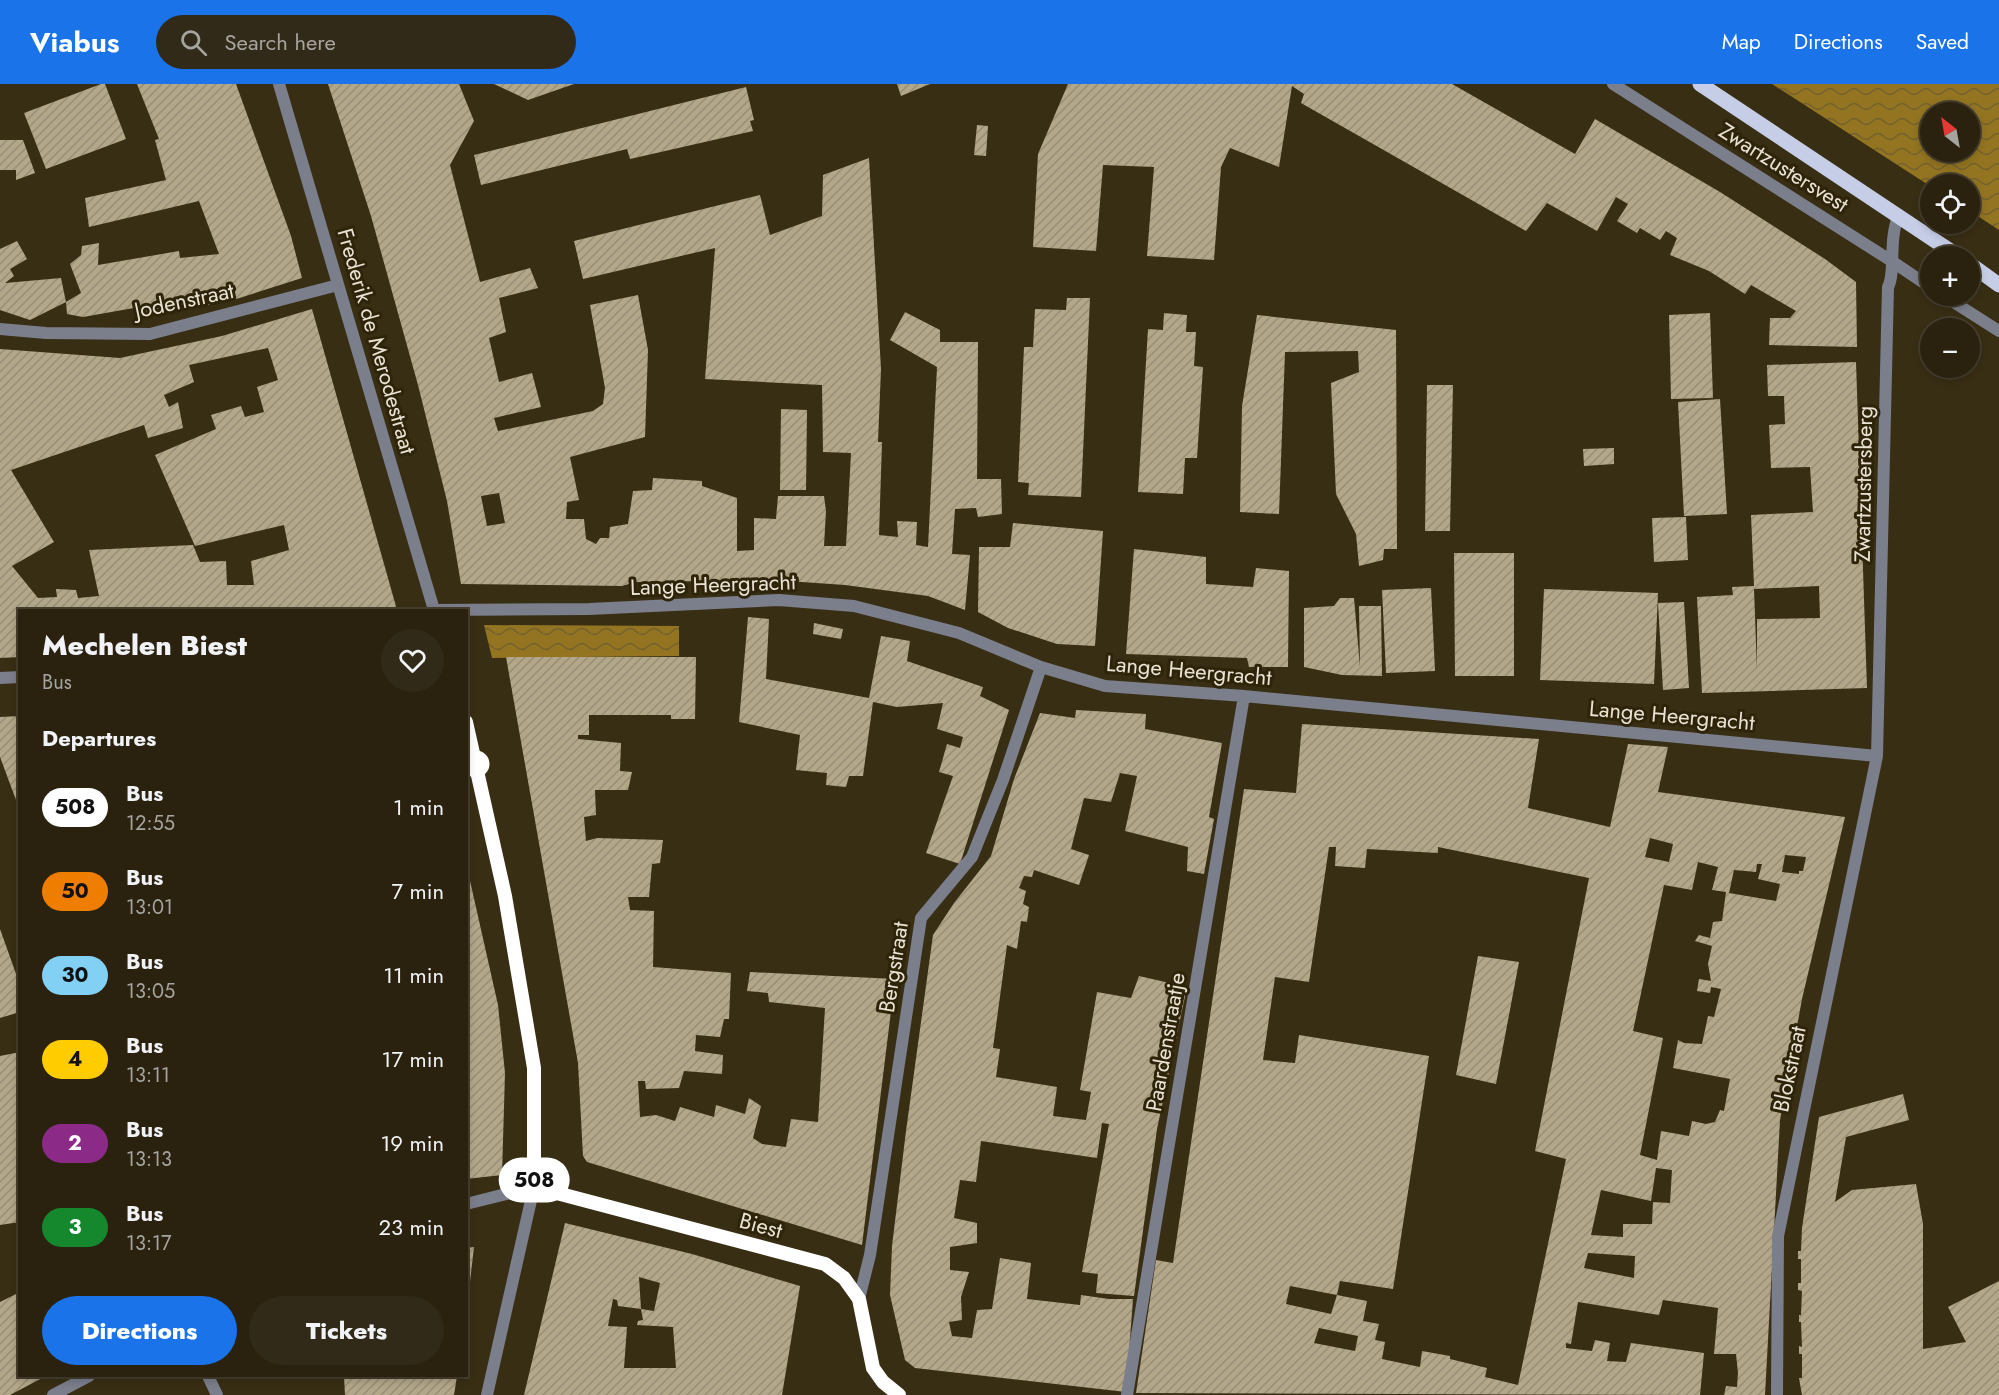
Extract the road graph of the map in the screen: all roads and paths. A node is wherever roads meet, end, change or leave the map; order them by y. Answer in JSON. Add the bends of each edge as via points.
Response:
{"nodes":[{"id":1,"x":279,"y":84,"type":"edge"},
{"id":2,"x":1613,"y":84,"type":"edge"},
{"id":3,"x":1700,"y":84,"type":"edge"},
{"id":4,"x":1899,"y":215,"type":"junction"},
{"id":5,"x":1944,"y":246,"type":"edge"},
{"id":6,"x":1890,"y":260,"type":"junction"},
{"id":7,"x":1980,"y":271,"type":"edge"},
{"id":8,"x":1920,"y":280,"type":"edge"},
{"id":9,"x":338,"y":285,"type":"junction"},
{"id":10,"x":1999,"y":285,"type":"edge"},
{"id":11,"x":1960,"y":306,"type":"edge"},
{"id":12,"x":0,"y":329,"type":"edge"},
{"id":13,"x":1999,"y":331,"type":"edge"},
{"id":14,"x":434,"y":609,"type":"edge"},
{"id":15,"x":468,"y":610,"type":"edge"},
{"id":16,"x":1041,"y":667,"type":"junction"},
{"id":17,"x":18,"y":677,"type":"edge"},
{"id":18,"x":0,"y":678,"type":"edge"},
{"id":19,"x":1244,"y":696,"type":"junction"},
{"id":20,"x":468,"y":731,"type":"edge"},
{"id":21,"x":1877,"y":756,"type":"junction"},
{"id":22,"x":534,"y":1187,"type":"junction"},
{"id":23,"x":468,"y":1204,"type":"edge"},
{"id":24,"x":859,"y":1299,"type":"junction"},
{"id":25,"x":87,"y":1377,"type":"edge"},
{"id":26,"x":208,"y":1377,"type":"edge"},
{"id":27,"x":53,"y":1395,"type":"edge"},
{"id":28,"x":217,"y":1395,"type":"edge"},
{"id":29,"x":487,"y":1395,"type":"edge"},
{"id":30,"x":899,"y":1395,"type":"edge"},
{"id":31,"x":1127,"y":1395,"type":"edge"},
{"id":32,"x":1777,"y":1395,"type":"edge"}],
"edges":[{"from":1,"to":9,"type":"street","name":"Frederik de Merodestraat"},
{"from":2,"to":6,"type":"street","name":"Zwartzustersvest"},
{"from":3,"to":4,"type":"main road","name":"Zwartzustersvest"},
{"from":4,"to":5,"type":"main road","name":"Zwartzustersvest"},
{"from":4,"to":6,"type":"street","name":"Zwartzustersberg","via":[[1893,226]]},
{"from":6,"to":8,"type":"street","name":"Zwartzustersvest"},
{"from":6,"to":21,"type":"street","name":"Zwartzustersberg"},
{"from":7,"to":10,"type":"main road"},
{"from":9,"to":12,"type":"street","name":"Jodenstraat","via":[[150,333]]},
{"from":9,"to":14,"type":"street","name":"Frederik de Merodestraat"},
{"from":11,"to":13,"type":"street"},
{"from":15,"to":16,"type":"street","name":"Lange Heergracht","via":[[589,609],[778,600],[854,606],[959,633]]},
{"from":16,"to":19,"type":"street","name":"Lange Heergracht","via":[[1105,686]]},
{"from":16,"to":24,"type":"street","name":"Bergstraat","via":[[972,857],[921,918],[870,1255]]},
{"from":17,"to":18,"type":"street"},
{"from":19,"to":21,"type":"street","name":"Lange Heergracht"},
{"from":19,"to":31,"type":"street","name":"Paardenstraatje"},
{"from":20,"to":22,"type":"street","via":[[505,896],[534,1068]]},
{"from":21,"to":32,"type":"street","name":"Blokstraat","via":[[1778,1236]]},
{"from":22,"to":23,"type":"street"},
{"from":22,"to":24,"type":"street","name":"Biest","via":[[825,1264],[844,1278]]},
{"from":22,"to":29,"type":"street"},
{"from":24,"to":30,"type":"street","name":"Biest","via":[[873,1368]]},
{"from":25,"to":27,"type":"street"},
{"from":26,"to":28,"type":"street"}]}
